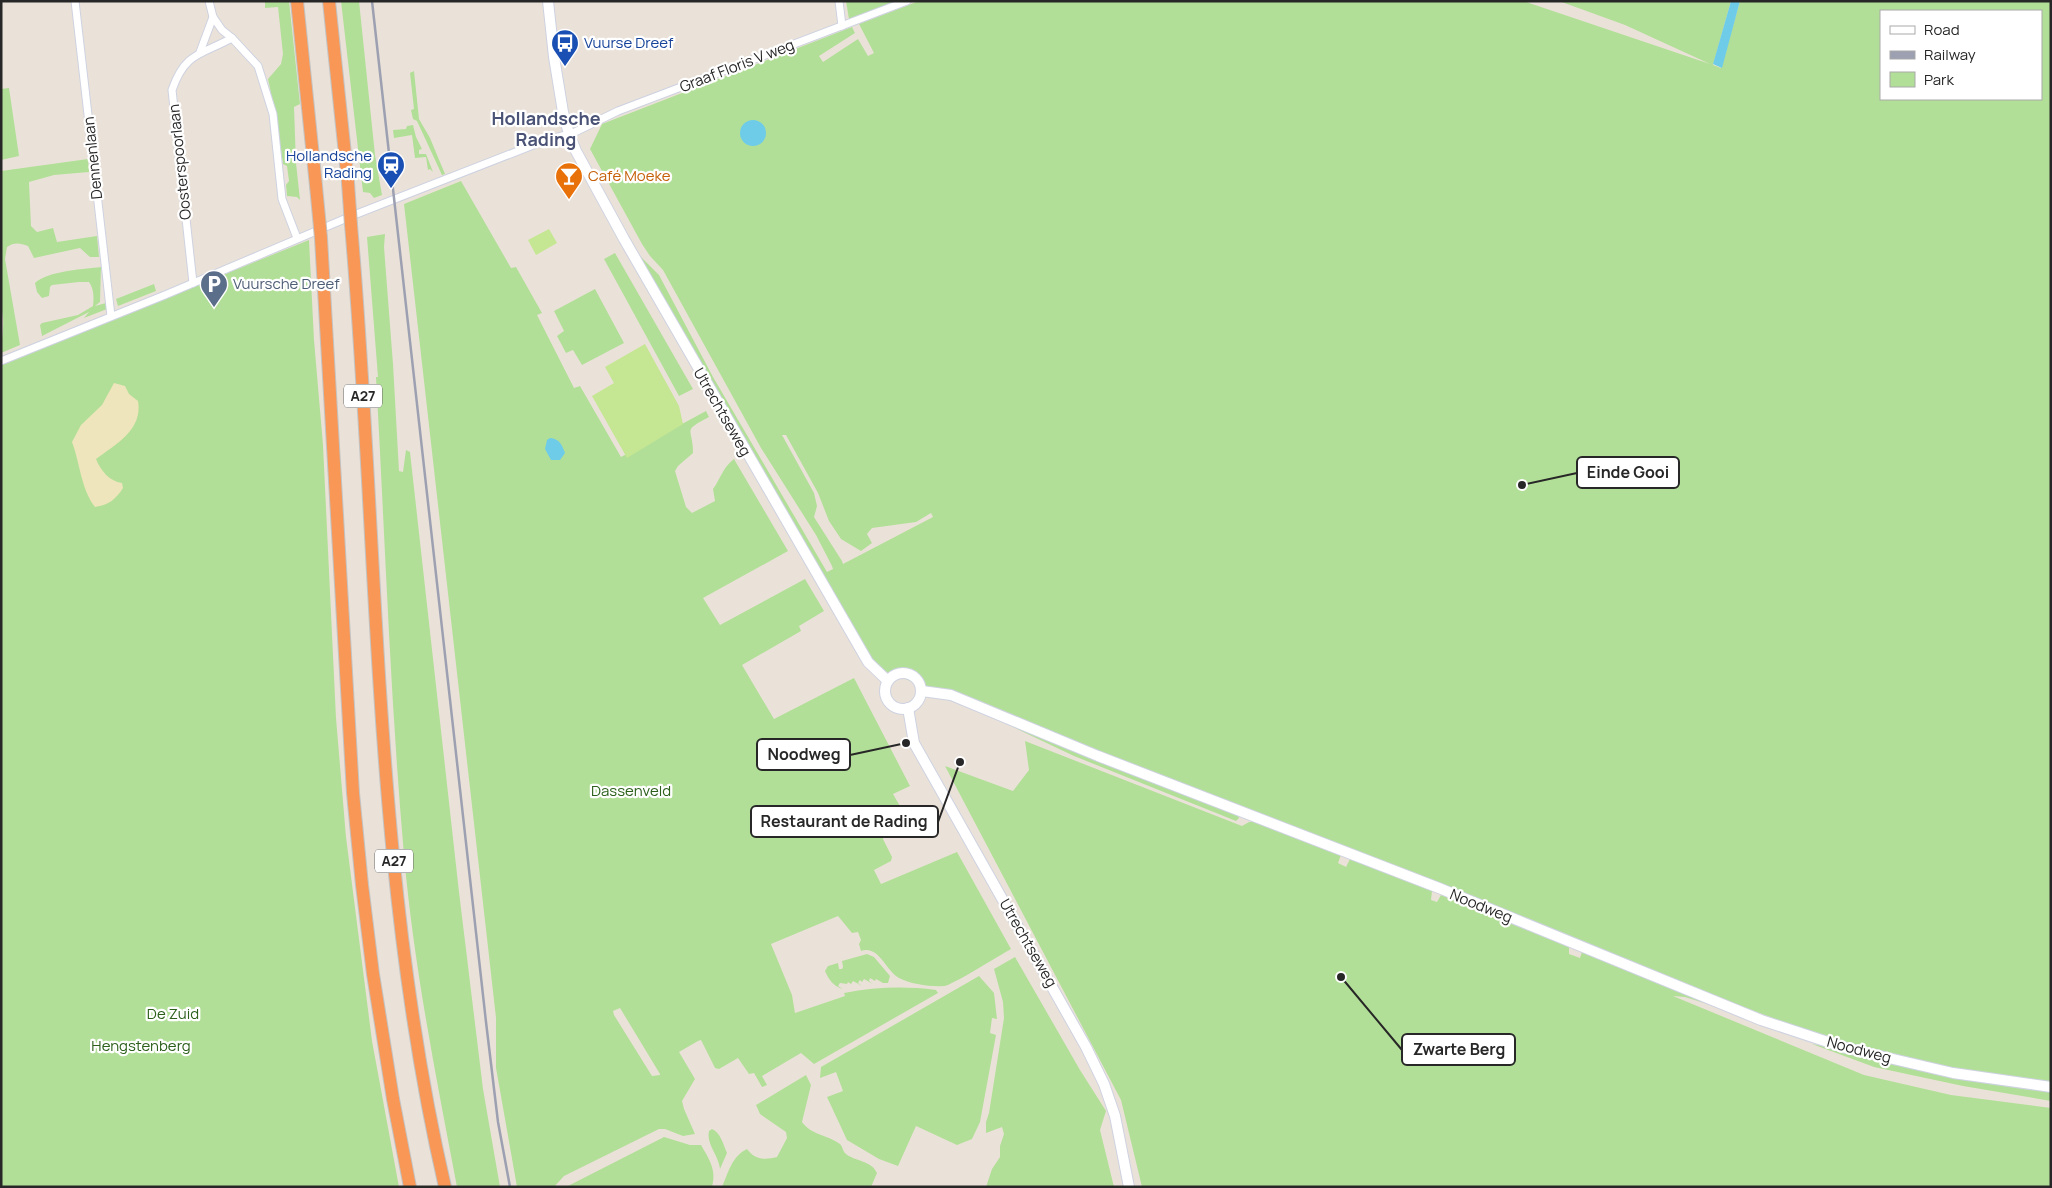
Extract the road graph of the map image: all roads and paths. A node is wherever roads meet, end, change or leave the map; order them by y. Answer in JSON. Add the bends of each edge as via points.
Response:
{"nodes":[{"id":1,"x":75,"y":1,"type":"edge"},
{"id":2,"x":209,"y":1,"type":"edge"},
{"id":3,"x":297,"y":1,"type":"edge"},
{"id":4,"x":329,"y":1,"type":"edge"},
{"id":5,"x":548,"y":1,"type":"edge"},
{"id":6,"x":839,"y":1,"type":"edge"},
{"id":7,"x":907,"y":1,"type":"edge"},
{"id":8,"x":213,"y":18,"type":"junction"},
{"id":9,"x":842,"y":26,"type":"junction"},
{"id":10,"x":232,"y":38,"type":"junction"},
{"id":11,"x":200,"y":52,"type":"junction"},
{"id":12,"x":569,"y":134,"type":"junction"},
{"id":13,"x":297,"y":238,"type":"junction"},
{"id":14,"x":192,"y":283,"type":"junction"},
{"id":15,"x":111,"y":316,"type":"junction"},
{"id":16,"x":1,"y":361,"type":"edge"},
{"id":17,"x":888,"y":681,"type":"junction"},
{"id":18,"x":922,"y":690,"type":"junction"},
{"id":19,"x":908,"y":708,"type":"junction"},
{"id":20,"x":2051,"y":1087,"type":"edge"},
{"id":21,"x":410,"y":1187,"type":"edge"},
{"id":22,"x":445,"y":1187,"type":"edge"},
{"id":23,"x":1129,"y":1187,"type":"edge"}],
"edges":[{"from":1,"to":15,"type":"street","name":"Dennenlaan"},
{"from":2,"to":8,"type":"street"},
{"from":3,"to":21,"type":"highway","number":"A27","bridge":true,"via":[[323,262],[353,793],[375,982]]},
{"from":4,"to":22,"type":"highway","number":"A27","bridge":true,"via":[[354,259],[387,792],[405,964]]},
{"from":5,"to":12,"type":"main road","name":"Utrechtseweg","via":[[554,57]]},
{"from":6,"to":9,"type":"street"},
{"from":7,"to":9,"type":"street","name":"Graaf Floris V weg"},
{"from":8,"to":10,"type":"street"},
{"from":8,"to":11,"type":"street","name":"Oosterspoorlaan"},
{"from":9,"to":12,"type":"street","name":"Graaf Floris V weg","via":[[618,111]]},
{"from":10,"to":11,"type":"street","name":"Oosterspoorlaan"},
{"from":10,"to":13,"type":"street","via":[[258,66],[273,114],[282,199]]},
{"from":11,"to":14,"type":"street","name":"Oosterspoorlaan","via":[[185,64],[172,90]]},
{"from":12,"to":13,"type":"street","via":[[541,142]]},
{"from":12,"to":17,"type":"main road","name":"Utrechtseweg","via":[[624,239],[789,529],[868,662]]},
{"from":13,"to":14,"type":"street"},
{"from":14,"to":15,"type":"street"},
{"from":15,"to":16,"type":"street"},
{"from":17,"to":18,"type":"main road","via":[[897,674],[908,674],[918,680]]},
{"from":17,"to":19,"type":"main road","via":[[886,695],[889,702]]},
{"from":18,"to":19,"type":"main road","via":[[918,702]]},
{"from":18,"to":20,"type":"main road","name":"Noodweg","via":[[951,695],[1761,1020],[1846,1048],[1953,1073]]},
{"from":19,"to":23,"type":"main road","name":"Utrechtseweg","via":[[914,743],[1086,1046],[1115,1116]]}]}
